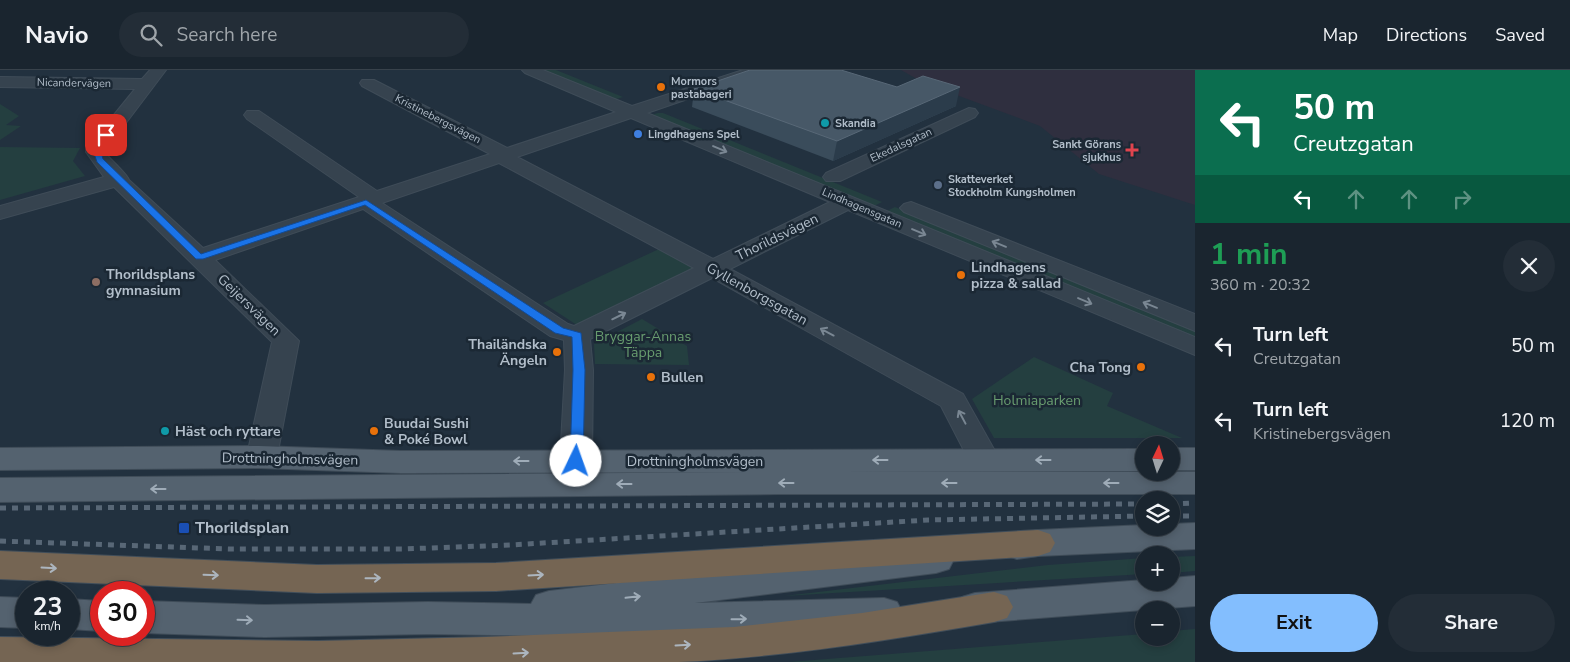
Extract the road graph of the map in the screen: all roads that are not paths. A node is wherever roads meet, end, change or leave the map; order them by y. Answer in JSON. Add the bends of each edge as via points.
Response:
{"nodes":[{"id":1,"x":530,"y":70,"type":"edge"},
{"id":2,"x":565,"y":70,"type":"edge"},
{"id":3,"x":758,"y":70,"type":"edge"},
{"id":4,"x":153,"y":77,"type":"edge"},
{"id":5,"x":0,"y":82,"type":"edge"},
{"id":6,"x":368,"y":83,"type":"dead end"},
{"id":7,"x":654,"y":105,"type":"junction"},
{"id":8,"x":632,"y":112,"type":"junction"},
{"id":9,"x":969,"y":113,"type":"dead end"},
{"id":10,"x":253,"y":115,"type":"dead end"},
{"id":11,"x":504,"y":156,"type":"junction"},
{"id":12,"x":833,"y":177,"type":"junction"},
{"id":13,"x":120,"y":180,"type":"junction"},
{"id":14,"x":371,"y":201,"type":"junction"},
{"id":15,"x":847,"y":202,"type":"junction"},
{"id":16,"x":0,"y":213,"type":"edge"},
{"id":17,"x":200,"y":257,"type":"junction"},
{"id":18,"x":712,"y":270,"type":"junction"},
{"id":19,"x":1195,"y":323,"type":"edge"},
{"id":20,"x":577,"y":335,"type":"junction"},
{"id":21,"x":1195,"y":346,"type":"edge"},
{"id":22,"x":259,"y":457,"type":"junction"},
{"id":23,"x":0,"y":459,"type":"edge"},
{"id":24,"x":66,"y":459,"type":"junction"},
{"id":25,"x":1180,"y":459,"type":"edge"},
{"id":26,"x":1195,"y":459,"type":"edge"},
{"id":27,"x":984,"y":460,"type":"junction"},
{"id":28,"x":1135,"y":460,"type":"edge"},
{"id":29,"x":576,"y":461,"type":"junction"},
{"id":30,"x":1195,"y":483,"type":"edge"},
{"id":31,"x":452,"y":485,"type":"junction"},
{"id":32,"x":0,"y":490,"type":"edge"},
{"id":33,"x":1195,"y":536,"type":"edge"},
{"id":34,"x":1038,"y":543,"type":"junction"},
{"id":35,"x":0,"y":565,"type":"edge"},
{"id":36,"x":1195,"y":591,"type":"edge"},
{"id":37,"x":994,"y":607,"type":"junction"},
{"id":38,"x":0,"y":612,"type":"edge"},
{"id":39,"x":15,"y":613,"type":"edge"},
{"id":40,"x":155,"y":617,"type":"edge"},
{"id":41,"x":428,"y":618,"type":"junction"},
{"id":42,"x":0,"y":654,"type":"edge"}],
"edges":[{"from":1,"to":8,"type":"street","name":"Lindhagensgatan"},
{"from":2,"to":7,"type":"street","name":"Lindhagensgatan"},
{"from":3,"to":7,"type":"street","name":"Kristinebergsvägen"},
{"from":4,"to":5,"type":"street","name":"Nicandervägen"},
{"from":4,"to":13,"type":"street","name":"Geijersvägen","via":[[96,148],[100,160]]},
{"from":6,"to":11,"type":"street","name":"Kristinebergsvägen"},
{"from":7,"to":8,"type":"street","name":"Kristinebergsvägen"},
{"from":7,"to":12,"type":"street","name":"Lindhagensgatan"},
{"from":8,"to":11,"type":"street","name":"Kristinebergsvägen"},
{"from":8,"to":15,"type":"street","name":"Lindhagensgatan","one_way":true},
{"from":9,"to":12,"type":"street","name":"Ekedalsgatan"},
{"from":10,"to":14,"type":"street"},
{"from":11,"to":14,"type":"street","name":"Kristinebergsvägen"},
{"from":11,"to":18,"type":"street","name":"Gyllenborgsgatan"},
{"from":19,"to":12,"type":"street","name":"Lindhagensgatan","one_way":true},
{"from":13,"to":16,"type":"street"},
{"from":13,"to":17,"type":"street","name":"Geijersvägen"},
{"from":14,"to":17,"type":"street","name":"Kristinebergsvägen"},
{"from":14,"to":20,"type":"street","via":[[559,330]]},
{"from":15,"to":18,"type":"street","name":"Thorildsvägen"},
{"from":15,"to":21,"type":"street","name":"Lindhagensgatan","one_way":true},
{"from":17,"to":22,"type":"street","name":"Geijersvägen","via":[[286,341]]},
{"from":20,"to":18,"type":"street","name":"Thorildsvägen","one_way":true},
{"from":27,"to":18,"type":"street","name":"Gyllenborgsgatan","one_way":true,"via":[[953,400]]},
{"from":20,"to":29,"type":"street"},
{"from":22,"to":24,"type":"main road","name":"Drottningholmsvägen"},
{"from":29,"to":22,"type":"main road","name":"Drottningholmsvägen","one_way":true,"via":[[401,462]]},
{"from":23,"to":24,"type":"main road","name":"Drottningholmsvägen"},
{"from":24,"to":31,"type":"main road","name":"Drottningholmsvägen","via":[[250,475]]},
{"from":25,"to":26,"type":"main road"},
{"from":28,"to":27,"type":"main road","name":"Drottningholmsvägen","one_way":true},
{"from":27,"to":29,"type":"main road","name":"Drottningholmsvägen","one_way":true},
{"from":30,"to":31,"type":"main road","name":"Drottningholmsvägen","one_way":true},
{"from":31,"to":32,"type":"main road","name":"Drottningholmsvägen","one_way":true},
{"from":33,"to":34,"type":"main road"},
{"from":35,"to":34,"type":"highway","one_way":true,"via":[[318,579],[496,576]]},
{"from":41,"to":34,"type":"main road","one_way":true,"via":[[910,564]]},
{"from":36,"to":37,"type":"main road"},
{"from":41,"to":37,"type":"main road","one_way":true,"via":[[615,622]]},
{"from":42,"to":37,"type":"highway","one_way":true,"via":[[318,658],[724,644],[862,629]]},
{"from":38,"to":39,"type":"main road"},
{"from":40,"to":41,"type":"main road","one_way":true,"via":[[265,621]]}]}
